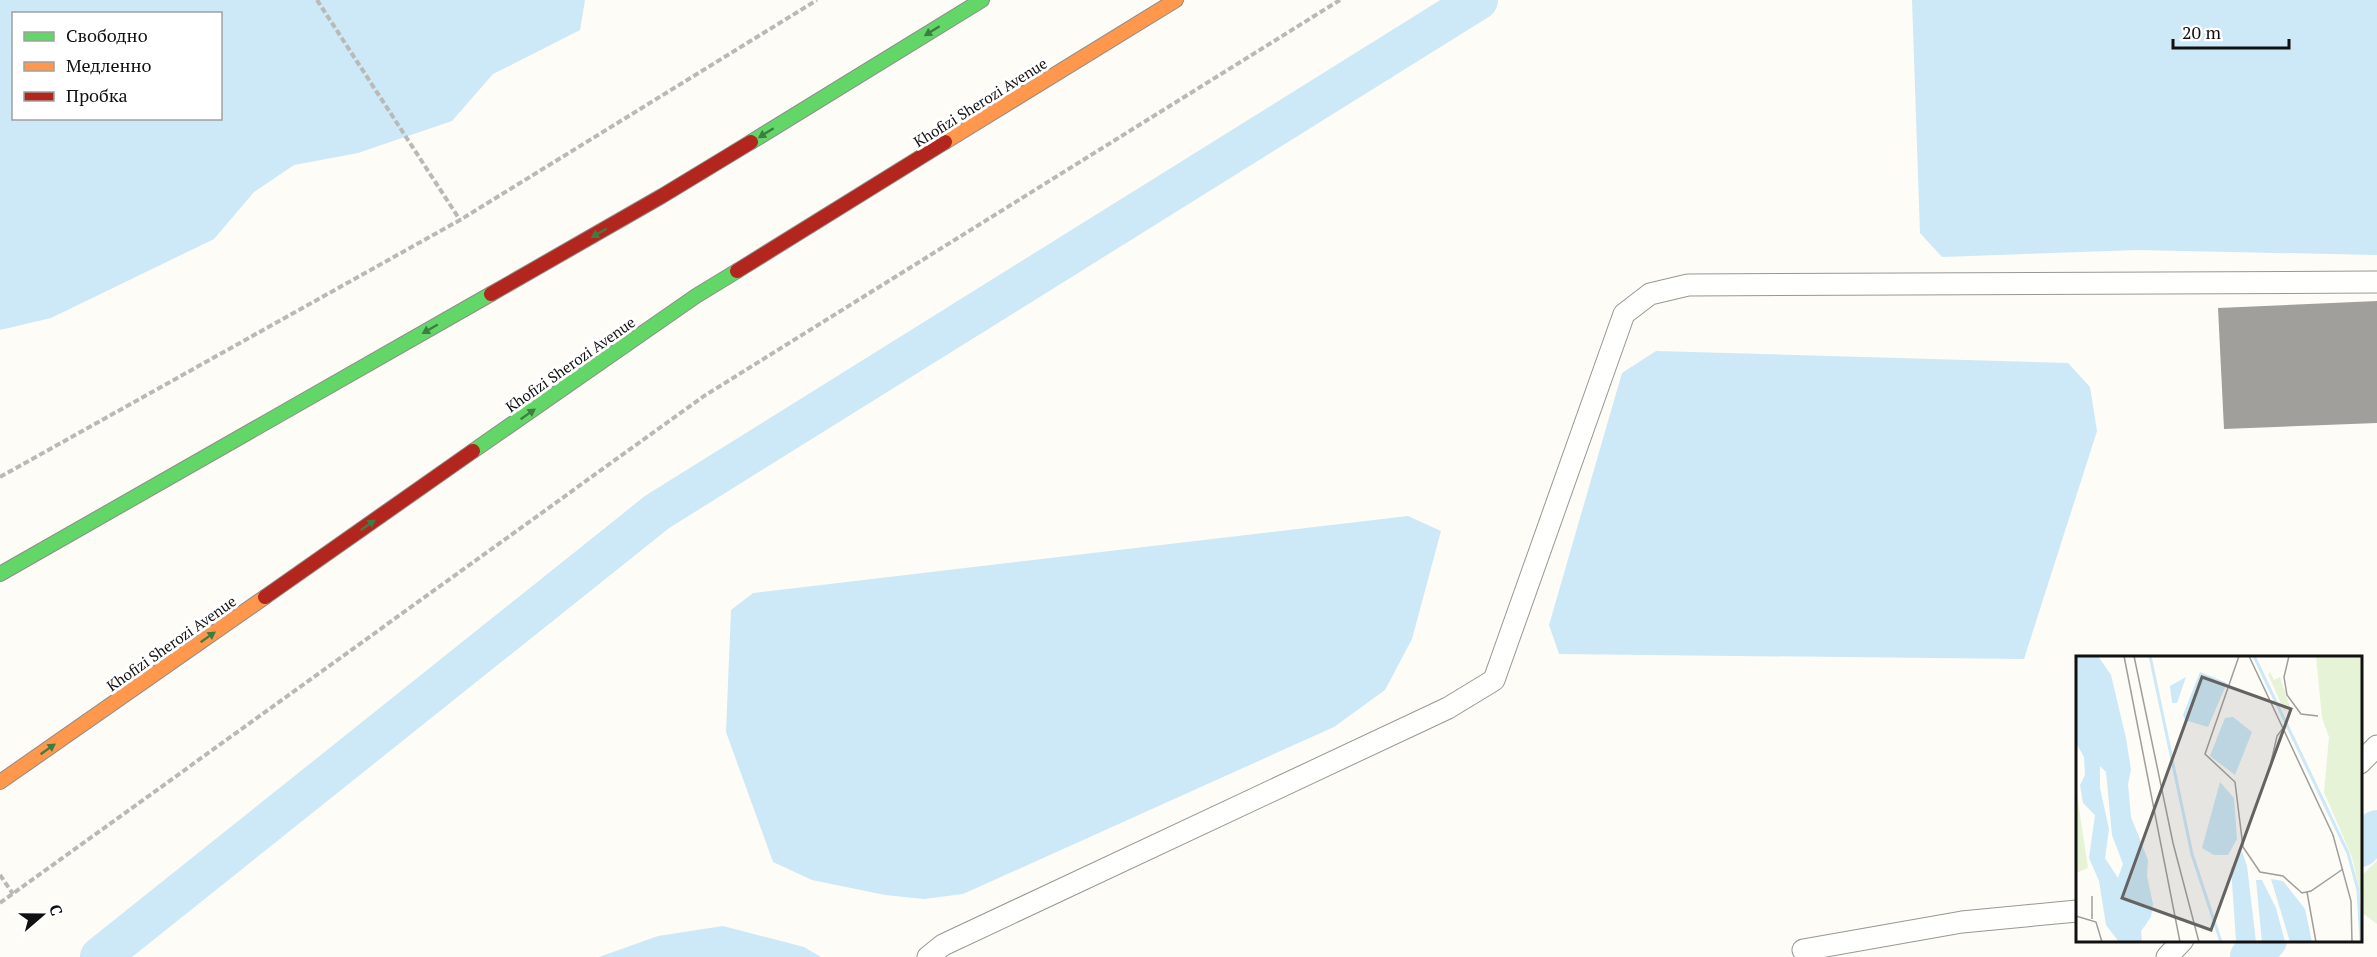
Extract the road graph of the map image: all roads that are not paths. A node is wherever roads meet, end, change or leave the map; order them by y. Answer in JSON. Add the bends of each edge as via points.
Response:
{"nodes":[{"id":1,"x":982,"y":0,"type":"edge"},
{"id":2,"x":1176,"y":0,"type":"edge"},
{"id":3,"x":2377,"y":282,"type":"edge"},
{"id":4,"x":0,"y":574,"type":"edge"},
{"id":5,"x":2377,"y":746,"type":"edge"},
{"id":6,"x":2362,"y":762,"type":"edge"},
{"id":7,"x":0,"y":782,"type":"edge"},
{"id":8,"x":2076,"y":911,"type":"edge"},
{"id":9,"x":1803,"y":950,"type":"dead end"},
{"id":10,"x":928,"y":957,"type":"edge"}],
"edges":[{"from":1,"to":4,"type":"main road","one_way":true,"via":[[662,196]]},
{"from":7,"to":2,"type":"main road","name":"Khofizi Sherozi Avenue","one_way":true,"via":[[696,296]]},
{"from":3,"to":10,"type":"lane","via":[[1688,285],[1650,294],[1624,314],[1494,680],[1448,708],[943,945]]},
{"from":5,"to":6,"type":"lane"},
{"from":8,"to":9,"type":"lane","via":[[1962,922]]}]}
